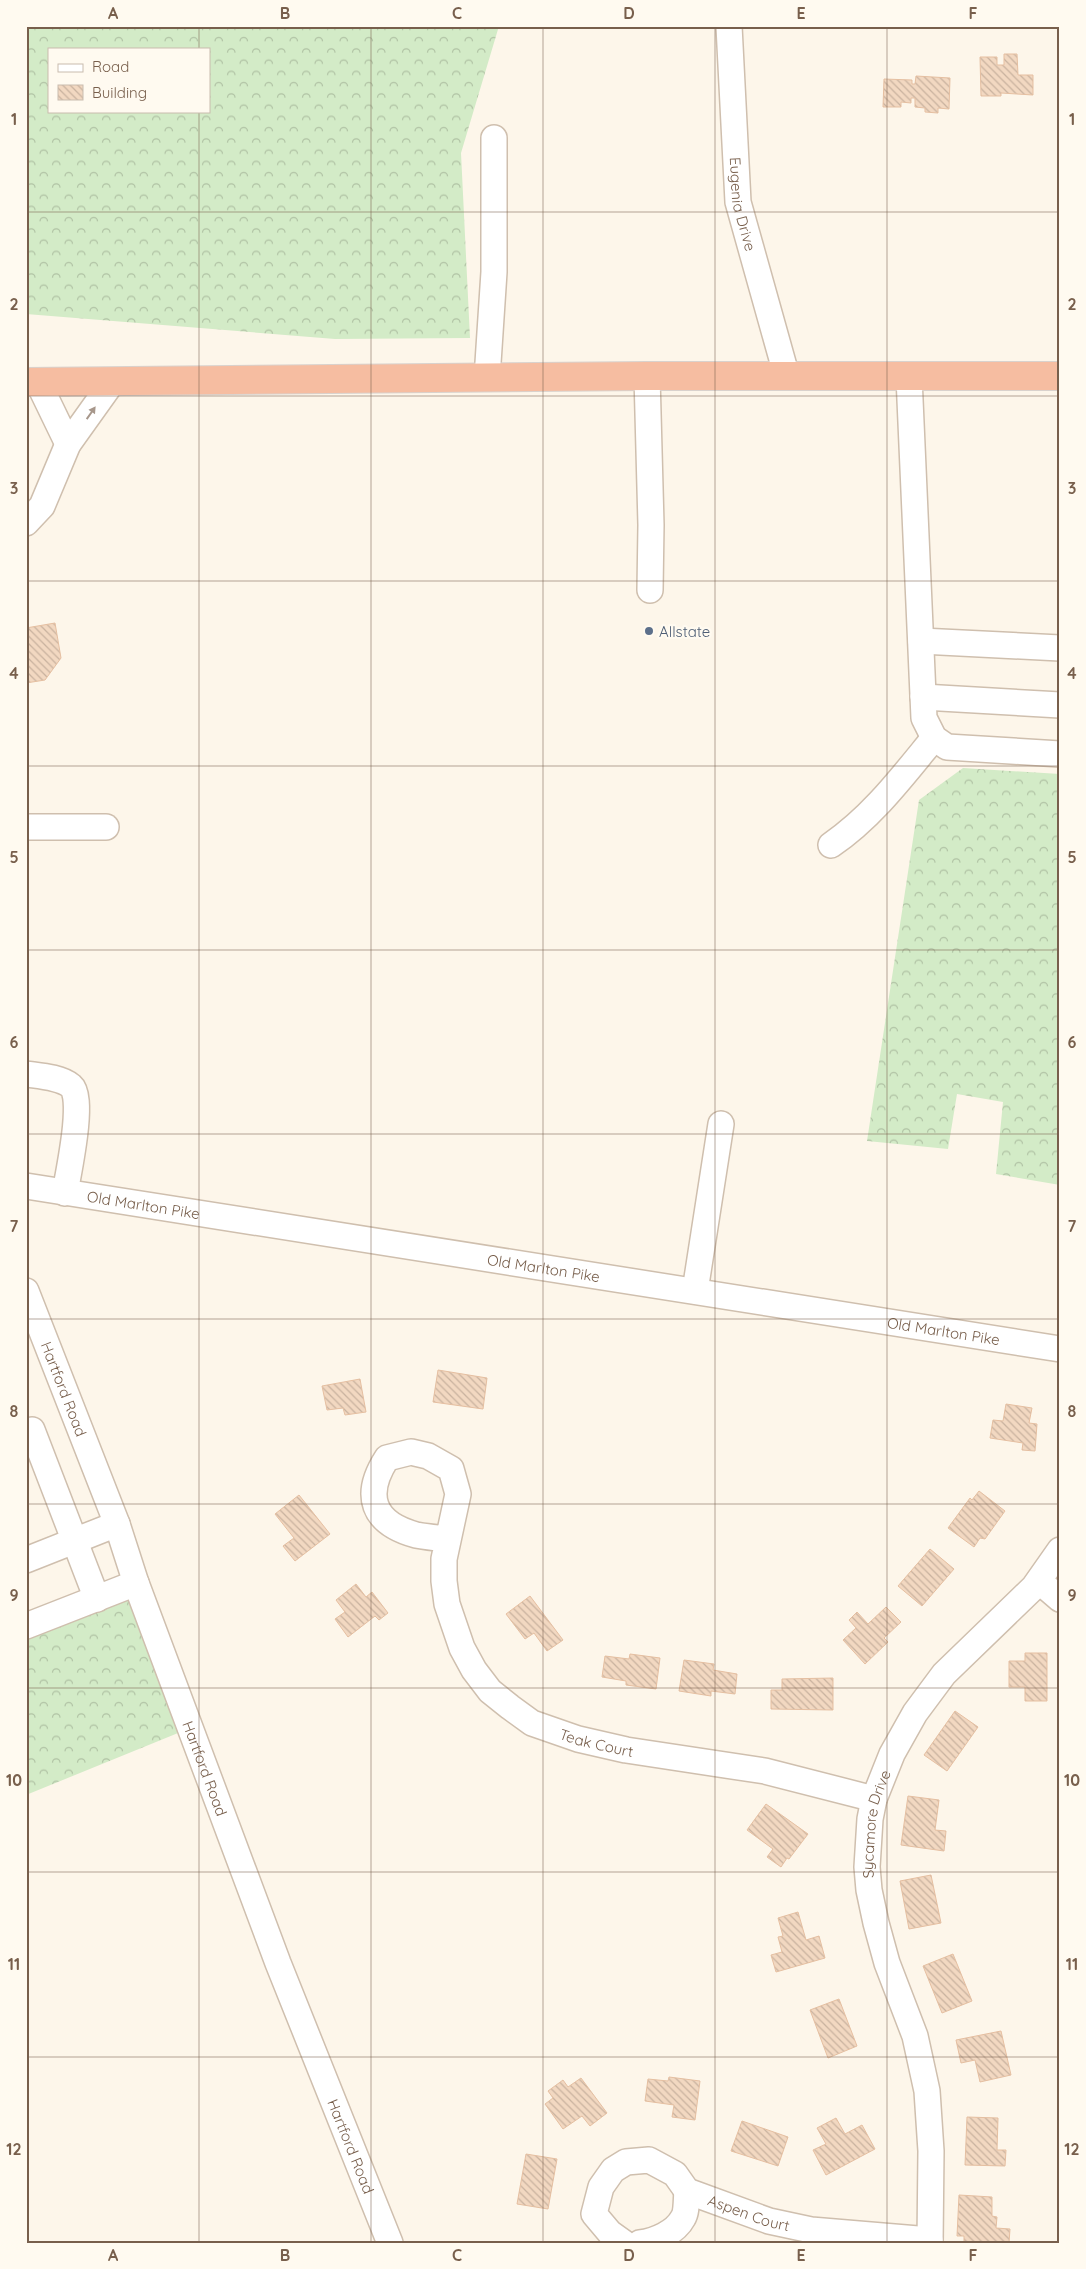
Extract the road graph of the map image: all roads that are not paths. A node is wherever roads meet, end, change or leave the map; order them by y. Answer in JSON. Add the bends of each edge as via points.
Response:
{"nodes":[{"id":1,"x":729,"y":26,"type":"edge"},
{"id":2,"x":494,"y":138,"type":"dead end"},
{"id":3,"x":647,"y":376,"type":"junction"},
{"id":4,"x":1060,"y":376,"type":"edge"},
{"id":5,"x":787,"y":377,"type":"junction"},
{"id":6,"x":909,"y":377,"type":"junction"},
{"id":7,"x":487,"y":378,"type":"junction"},
{"id":8,"x":113,"y":381,"type":"junction"},
{"id":9,"x":32,"y":382,"type":"edge"},
{"id":10,"x":68,"y":444,"type":"junction"},
{"id":11,"x":26,"y":524,"type":"edge"},
{"id":12,"x":650,"y":590,"type":"dead end"},
{"id":13,"x":921,"y":640,"type":"junction"},
{"id":14,"x":1060,"y":648,"type":"edge"},
{"id":15,"x":923,"y":697,"type":"junction"},
{"id":16,"x":1060,"y":705,"type":"edge"},
{"id":17,"x":934,"y":738,"type":"junction"},
{"id":18,"x":1060,"y":754,"type":"edge"},
{"id":19,"x":26,"y":827,"type":"edge"},
{"id":20,"x":106,"y":828,"type":"dead end"},
{"id":21,"x":831,"y":844,"type":"dead end"},
{"id":22,"x":26,"y":1074,"type":"edge"},
{"id":23,"x":721,"y":1124,"type":"dead end"},
{"id":24,"x":26,"y":1186,"type":"edge"},
{"id":25,"x":65,"y":1193,"type":"junction"},
{"id":26,"x":26,"y":1291,"type":"edge"},
{"id":27,"x":695,"y":1292,"type":"junction"},
{"id":28,"x":1060,"y":1349,"type":"edge"},
{"id":29,"x":32,"y":1430,"type":"dead end"},
{"id":30,"x":117,"y":1524,"type":"junction"},
{"id":31,"x":448,"y":1539,"type":"dead end"},
{"id":32,"x":75,"y":1541,"type":"junction"},
{"id":33,"x":1060,"y":1550,"type":"edge"},
{"id":34,"x":26,"y":1560,"type":"edge"},
{"id":35,"x":1039,"y":1581,"type":"junction"},
{"id":36,"x":136,"y":1583,"type":"junction"},
{"id":37,"x":97,"y":1599,"type":"junction"},
{"id":38,"x":1060,"y":1599,"type":"edge"},
{"id":39,"x":26,"y":1626,"type":"edge"},
{"id":40,"x":874,"y":1799,"type":"junction"},
{"id":41,"x":687,"y":2191,"type":"junction"},
{"id":42,"x":930,"y":2241,"type":"edge"},
{"id":43,"x":390,"y":2243,"type":"edge"},
{"id":44,"x":624,"y":2243,"type":"edge"},
{"id":45,"x":640,"y":2243,"type":"edge"}],
"edges":[{"from":1,"to":5,"type":"street","name":"Eugenia Drive","via":[[738,202]]},
{"from":2,"to":7,"type":"street","via":[[494,272]]},
{"from":3,"to":5,"type":"highway"},
{"from":3,"to":7,"type":"highway"},
{"from":3,"to":12,"type":"street"},
{"from":4,"to":6,"type":"highway"},
{"from":5,"to":6,"type":"highway"},
{"from":6,"to":13,"type":"street"},
{"from":7,"to":8,"type":"highway"},
{"from":8,"to":9,"type":"highway"},
{"from":10,"to":8,"type":"street","one_way":true},
{"from":9,"to":10,"type":"street"},
{"from":10,"to":11,"type":"street","via":[[42,506]]},
{"from":13,"to":14,"type":"street"},
{"from":13,"to":15,"type":"street"},
{"from":15,"to":16,"type":"street"},
{"from":15,"to":17,"type":"street","via":[[924,718]]},
{"from":17,"to":18,"type":"street","via":[[947,747]]},
{"from":17,"to":21,"type":"street","via":[[853,830]]},
{"from":19,"to":20,"type":"street"},
{"from":22,"to":25,"type":"street","via":[[64,1082],[75,1093],[76,1113]]},
{"from":23,"to":27,"type":"street"},
{"from":24,"to":25,"type":"street","name":"Old Marlton Pike"},
{"from":25,"to":27,"type":"street","name":"Old Marlton Pike"},
{"from":26,"to":30,"type":"street","name":"Hartford Road"},
{"from":27,"to":28,"type":"street","name":"Old Marlton Pike"},
{"from":29,"to":32,"type":"street"},
{"from":30,"to":32,"type":"street"},
{"from":30,"to":36,"type":"street","name":"Hartford Road"},
{"from":31,"to":40,"type":"street","name":"Teak Court","via":[[444,1581],[447,1604],[462,1648],[490,1690],[532,1723],[578,1739],[626,1750],[765,1770]]},
{"from":32,"to":34,"type":"street"},
{"from":32,"to":37,"type":"street"},
{"from":33,"to":35,"type":"street","name":"Sycamore Drive"},
{"from":35,"to":38,"type":"street"},
{"from":35,"to":40,"type":"street","name":"Sycamore Drive","via":[[944,1674],[903,1734]]},
{"from":36,"to":37,"type":"street"},
{"from":36,"to":43,"type":"street","name":"Hartford Road","via":[[278,1963]]},
{"from":37,"to":39,"type":"street"},
{"from":40,"to":42,"type":"street","name":"Sycamore Drive","via":[[867,1842],[869,1890],[880,1939],[915,2036],[928,2091]]},
{"from":41,"to":42,"type":"street","name":"Aspen Court","via":[[790,2227]]},
{"from":41,"to":44,"type":"street","name":"Aspen Court","via":[[675,2174],[649,2160],[626,2162],[613,2170],[601,2187],[594,2214],[610,2233]]},
{"from":41,"to":45,"type":"street","name":"Aspen Court","via":[[683,2218],[671,2232],[651,2242]]}]}
